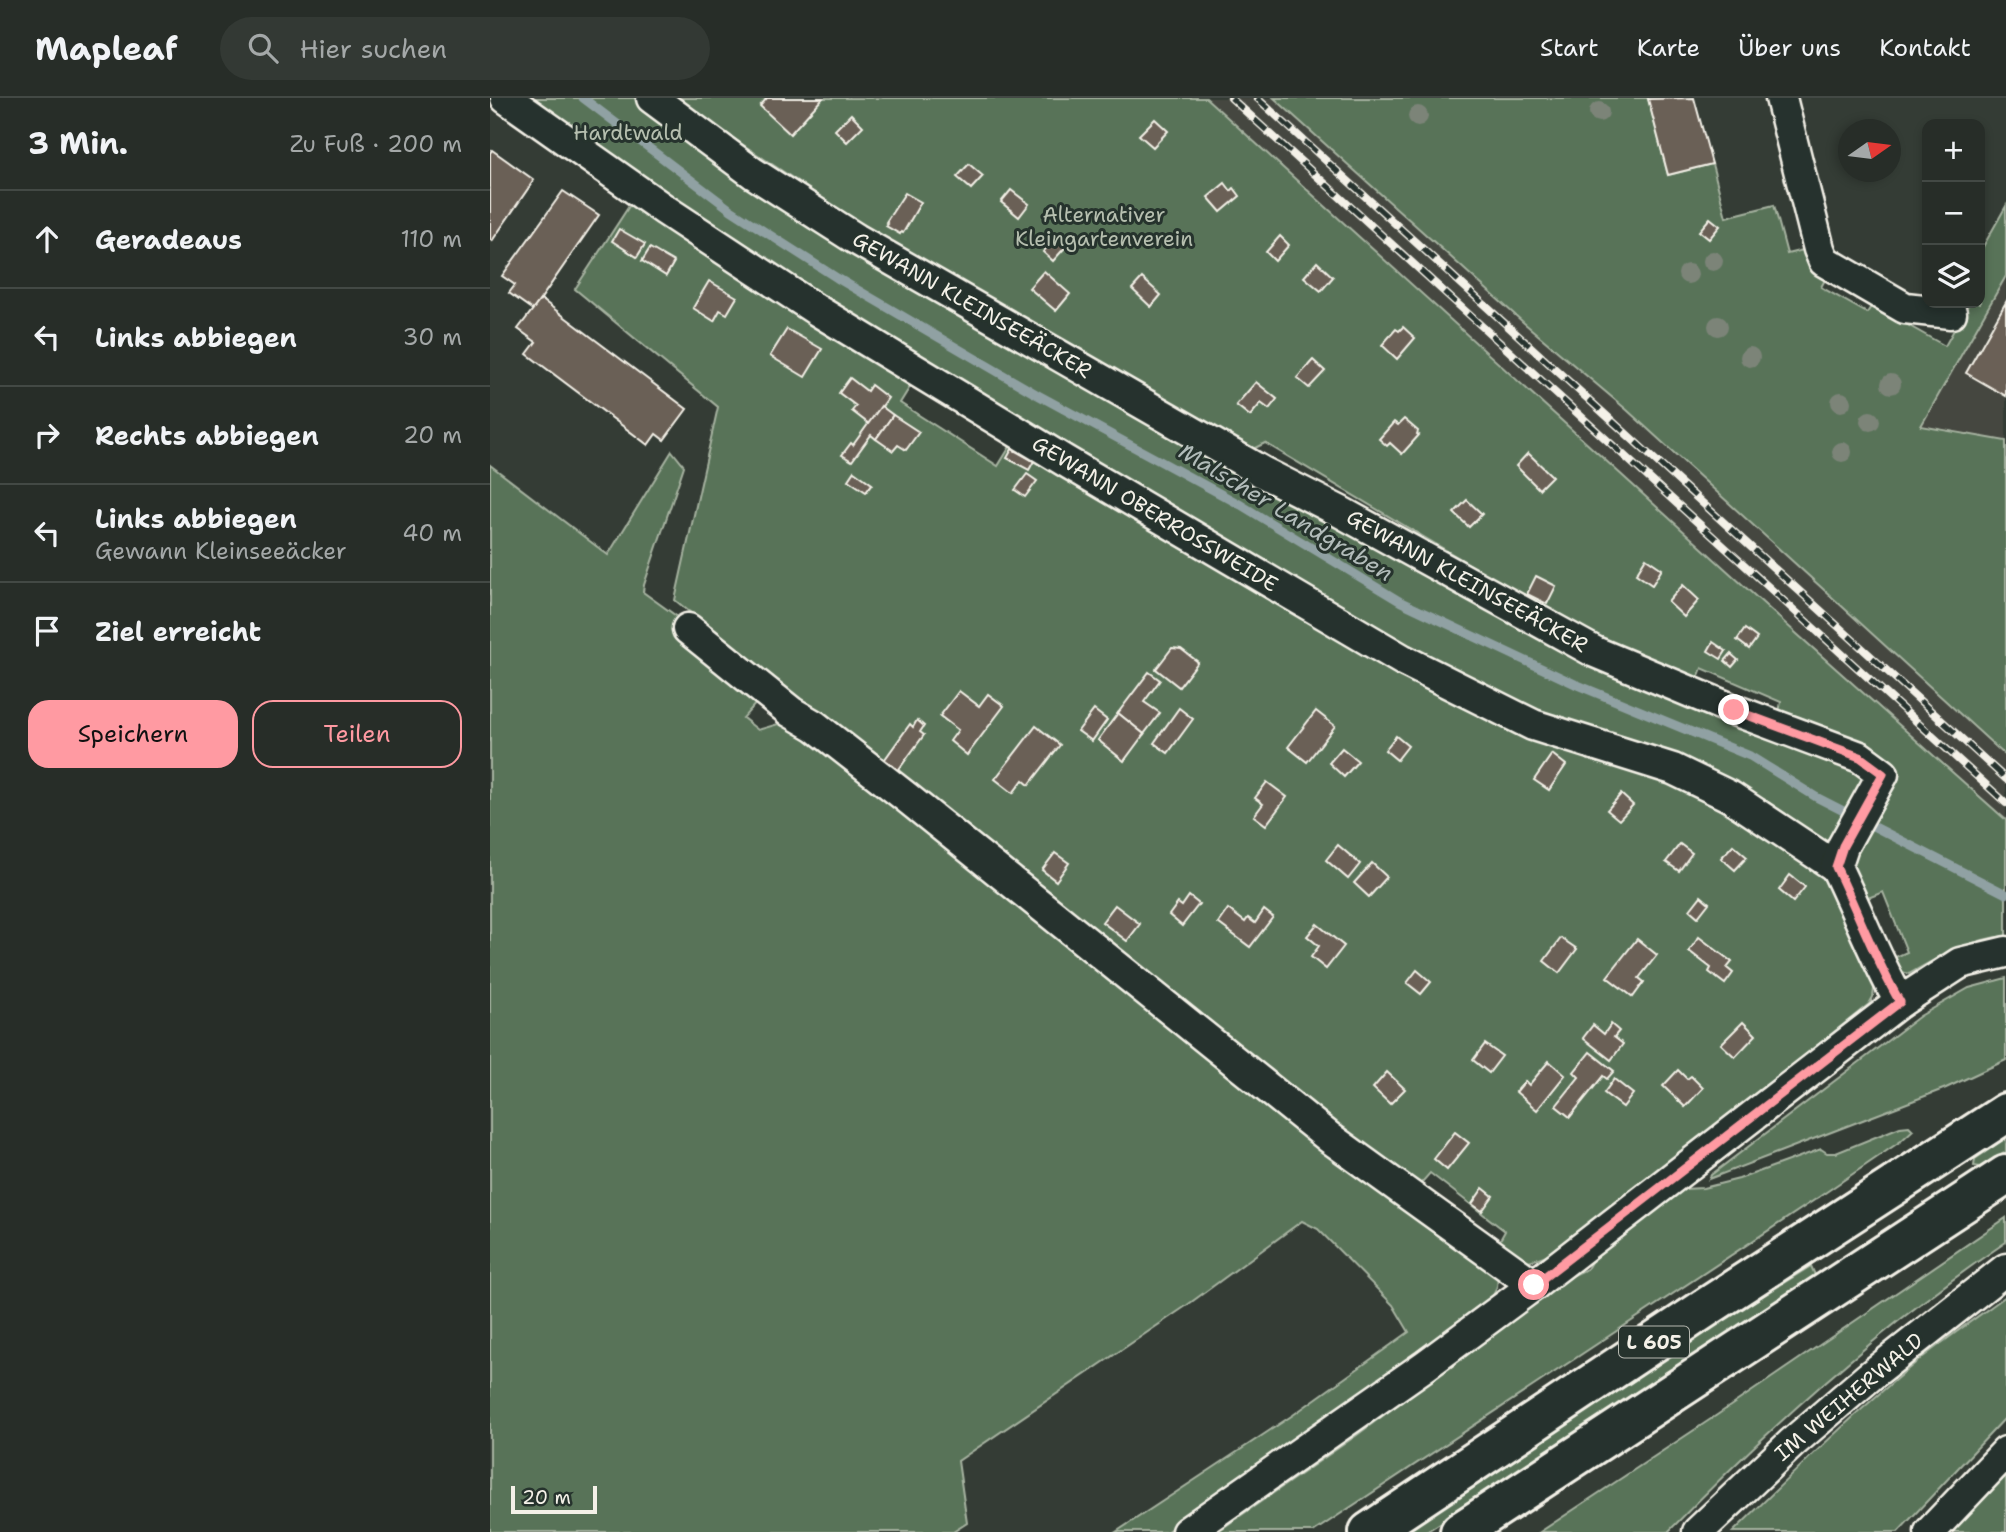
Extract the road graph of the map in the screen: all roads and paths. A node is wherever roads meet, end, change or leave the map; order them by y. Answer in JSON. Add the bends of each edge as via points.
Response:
{"nodes":[{"id":1,"x":506,"y":98,"type":"edge"},
{"id":2,"x":652,"y":98,"type":"edge"},
{"id":3,"x":1781,"y":98,"type":"edge"},
{"id":4,"x":1951,"y":313,"type":"dead end"},
{"id":5,"x":688,"y":629,"type":"dead end"},
{"id":6,"x":1840,"y":856,"type":"junction"},
{"id":7,"x":2006,"y":952,"type":"edge"},
{"id":8,"x":1900,"y":1002,"type":"junction"},
{"id":9,"x":2006,"y":1113,"type":"edge"},
{"id":10,"x":2006,"y":1175,"type":"edge"},
{"id":11,"x":2006,"y":1269,"type":"edge"},
{"id":12,"x":1534,"y":1285,"type":"junction"},
{"id":13,"x":2006,"y":1452,"type":"edge"},
{"id":14,"x":1187,"y":1532,"type":"edge"},
{"id":15,"x":1369,"y":1532,"type":"edge"},
{"id":16,"x":1460,"y":1532,"type":"edge"},
{"id":17,"x":1698,"y":1532,"type":"edge"},
{"id":18,"x":1930,"y":1532,"type":"edge"}],
"edges":[{"from":1,"to":6,"type":"street","name":"GEWANN OBERROSSWEIDE","via":[[815,309],[1403,660],[1533,725],[1673,769]]},
{"from":2,"to":6,"type":"street","name":"GEWANN KLEINSEEÄCKER","via":[[753,173],[856,239],[1264,473],[1595,652],[1860,757],[1883,774]]},
{"from":3,"to":4,"type":"street","via":[[1824,261],[1905,308]]},
{"from":5,"to":12,"type":"street","via":[[906,797],[1331,1138]]},
{"from":6,"to":8,"type":"street","via":[[1878,964]]},
{"from":7,"to":8,"type":"street","via":[[1960,963]]},
{"from":8,"to":12,"type":"street"},
{"from":9,"to":15,"type":"highway","number":"L 605"},
{"from":10,"to":16,"type":"highway","number":"L 605"},
{"from":11,"to":17,"type":"street","name":"IM WEIHERWALD","via":[[1870,1376]]},
{"from":12,"to":14,"type":"street"},
{"from":13,"to":18,"type":"street"}]}
